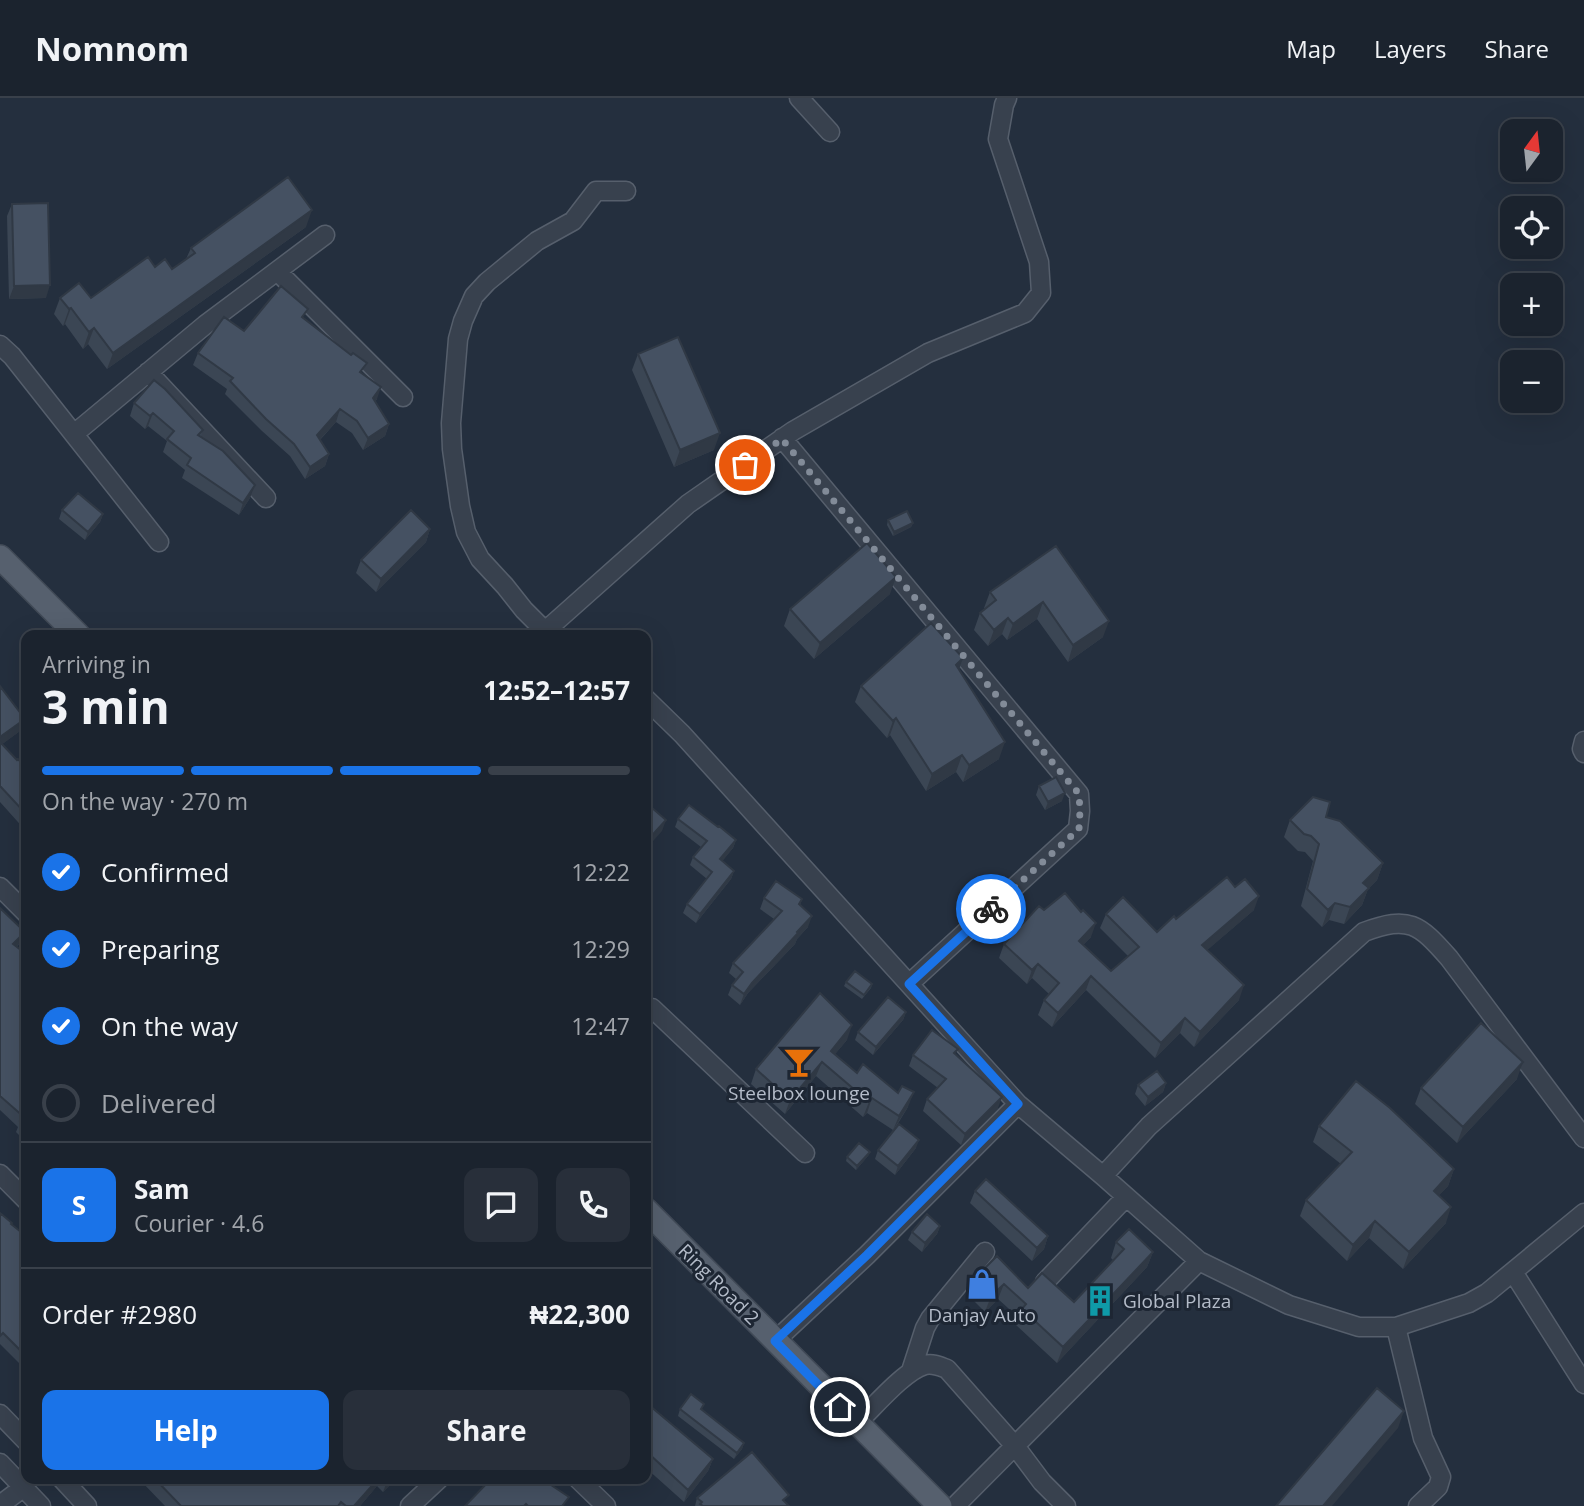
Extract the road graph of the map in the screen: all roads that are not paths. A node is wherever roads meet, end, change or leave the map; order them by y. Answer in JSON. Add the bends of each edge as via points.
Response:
{"nodes":[{"id":1,"x":799,"y":98,"type":"edge"},
{"id":2,"x":1007,"y":98,"type":"edge"},
{"id":3,"x":830,"y":132,"type":"dead end"},
{"id":4,"x":626,"y":191,"type":"dead end"},
{"id":5,"x":326,"y":235,"type":"dead end"},
{"id":6,"x":277,"y":271,"type":"junction"},
{"id":7,"x":0,"y":345,"type":"edge"},
{"id":8,"x":148,"y":372,"type":"junction"},
{"id":9,"x":403,"y":397,"type":"dead end"},
{"id":10,"x":74,"y":434,"type":"junction"},
{"id":11,"x":782,"y":439,"type":"junction"},
{"id":12,"x":266,"y":498,"type":"dead end"},
{"id":13,"x":159,"y":542,"type":"dead end"},
{"id":14,"x":0,"y":557,"type":"edge"},
{"id":15,"x":73,"y":630,"type":"edge"},
{"id":16,"x":543,"y":630,"type":"edge"},
{"id":17,"x":551,"y":630,"type":"edge"},
{"id":18,"x":651,"y":704,"type":"edge"},
{"id":19,"x":1584,"y":741,"type":"edge"},
{"id":20,"x":1584,"y":753,"type":"edge"},
{"id":21,"x":0,"y":887,"type":"edge"},
{"id":22,"x":21,"y":909,"type":"edge"},
{"id":23,"x":909,"y":984,"type":"junction"},
{"id":24,"x":651,"y":1011,"type":"edge"},
{"id":25,"x":1018,"y":1104,"type":"junction"},
{"id":26,"x":1584,"y":1138,"type":"edge"},
{"id":27,"x":805,"y":1153,"type":"dead end"},
{"id":28,"x":0,"y":1174,"type":"edge"},
{"id":29,"x":1103,"y":1176,"type":"junction"},
{"id":30,"x":21,"y":1195,"type":"edge"},
{"id":31,"x":1126,"y":1196,"type":"junction"},
{"id":32,"x":1584,"y":1213,"type":"edge"},
{"id":33,"x":651,"y":1215,"type":"edge"},
{"id":34,"x":985,"y":1252,"type":"dead end"},
{"id":35,"x":1199,"y":1261,"type":"junction"},
{"id":36,"x":1513,"y":1272,"type":"junction"},
{"id":37,"x":1045,"y":1282,"type":"edge"},
{"id":38,"x":1396,"y":1327,"type":"junction"},
{"id":39,"x":775,"y":1341,"type":"junction"},
{"id":40,"x":911,"y":1371,"type":"junction"},
{"id":41,"x":1584,"y":1384,"type":"edge"},
{"id":42,"x":0,"y":1414,"type":"edge"},
{"id":43,"x":857,"y":1423,"type":"junction"},
{"id":44,"x":21,"y":1436,"type":"edge"},
{"id":45,"x":1015,"y":1446,"type":"junction"},
{"id":46,"x":0,"y":1463,"type":"edge"},
{"id":47,"x":67,"y":1484,"type":"edge"},
{"id":48,"x":434,"y":1484,"type":"edge"},
{"id":49,"x":583,"y":1484,"type":"edge"},
{"id":50,"x":23,"y":1487,"type":"junction"},
{"id":51,"x":0,"y":1505,"type":"edge"},
{"id":52,"x":41,"y":1506,"type":"edge"},
{"id":53,"x":87,"y":1506,"type":"edge"},
{"id":54,"x":411,"y":1506,"type":"edge"},
{"id":55,"x":606,"y":1506,"type":"edge"},
{"id":56,"x":940,"y":1506,"type":"edge"},
{"id":57,"x":955,"y":1506,"type":"edge"},
{"id":58,"x":1066,"y":1506,"type":"edge"},
{"id":59,"x":1418,"y":1506,"type":"edge"}],
"edges":[{"from":1,"to":3,"type":"street"},
{"from":2,"to":11,"type":"street","via":[[998,139],[1039,262],[1041,293],[1025,313],[929,353]]},
{"from":4,"to":16,"type":"street","via":[[596,191],[573,221],[537,242],[487,282],[474,296],[458,339],[452,449],[467,532],[480,559]]},
{"from":5,"to":6,"type":"street"},
{"from":6,"to":8,"type":"street"},
{"from":6,"to":9,"type":"street"},
{"from":7,"to":10,"type":"street"},
{"from":8,"to":10,"type":"street"},
{"from":8,"to":12,"type":"street"},
{"from":10,"to":13,"type":"street"},
{"from":11,"to":17,"type":"street","via":[[688,504]]},
{"from":11,"to":23,"type":"street","via":[[1079,794],[1079,829]]},
{"from":14,"to":15,"type":"main road"},
{"from":18,"to":23,"type":"street"},
{"from":19,"to":20,"type":"street"},
{"from":21,"to":22,"type":"street"},
{"from":23,"to":25,"type":"street"},
{"from":24,"to":27,"type":"street"},
{"from":25,"to":29,"type":"street"},
{"from":25,"to":39,"type":"street"},
{"from":26,"to":29,"type":"street","via":[[1427,934],[1406,923],[1384,924],[1364,932],[1149,1126]]},
{"from":28,"to":30,"type":"street"},
{"from":29,"to":31,"type":"street"},
{"from":31,"to":35,"type":"street"},
{"from":31,"to":37,"type":"street"},
{"from":32,"to":36,"type":"street"},
{"from":33,"to":39,"type":"main road","name":"Ring Road 2"},
{"from":34,"to":40,"type":"street","via":[[930,1319]]},
{"from":35,"to":38,"type":"street","via":[[1289,1305],[1359,1327]]},
{"from":35,"to":45,"type":"street"},
{"from":36,"to":38,"type":"street","via":[[1469,1303]]},
{"from":36,"to":41,"type":"street"},
{"from":38,"to":59,"type":"street","via":[[1423,1438],[1441,1477],[1438,1487]]},
{"from":39,"to":43,"type":"main road","name":"Ring Road 2"},
{"from":40,"to":43,"type":"street"},
{"from":40,"to":45,"type":"street","via":[[936,1364],[947,1369]]},
{"from":42,"to":44,"type":"street"},
{"from":43,"to":56,"type":"main road","name":"Ring Road 2"},
{"from":45,"to":57,"type":"street"},
{"from":45,"to":58,"type":"street"},
{"from":46,"to":50,"type":"street"},
{"from":47,"to":53,"type":"street"},
{"from":48,"to":54,"type":"street"},
{"from":49,"to":55,"type":"street"},
{"from":50,"to":51,"type":"street"},
{"from":50,"to":52,"type":"street"}]}
